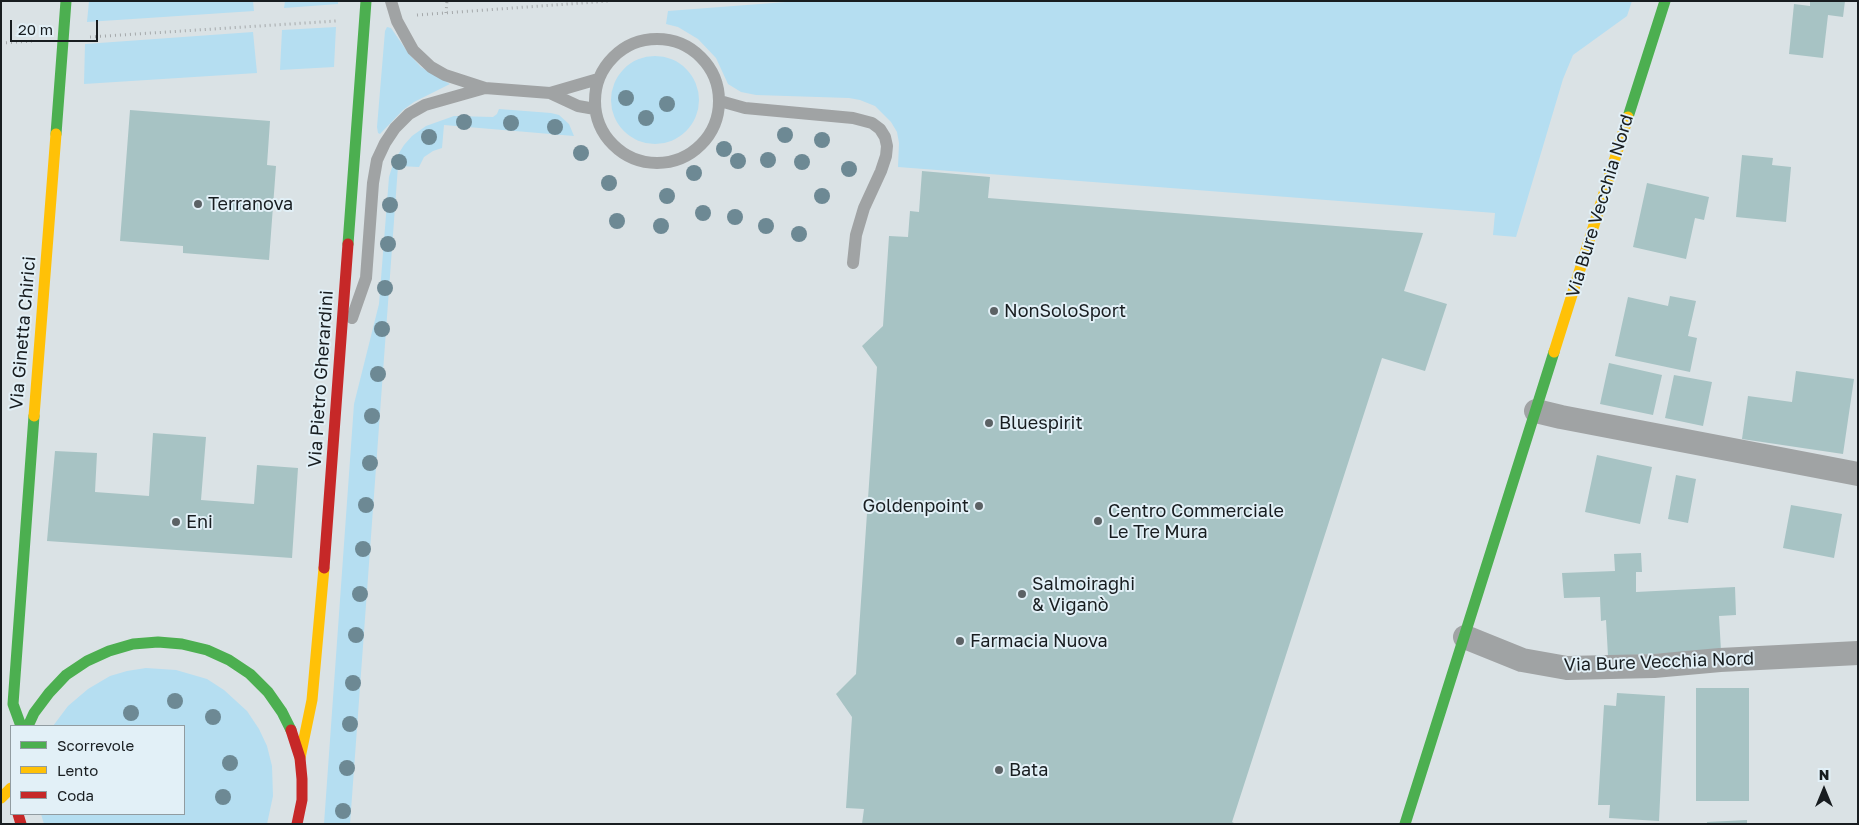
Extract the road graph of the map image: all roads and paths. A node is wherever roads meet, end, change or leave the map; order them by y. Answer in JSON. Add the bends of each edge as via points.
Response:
{"nodes":[{"id":1,"x":66,"y":1,"type":"edge"},
{"id":2,"x":366,"y":1,"type":"edge"},
{"id":3,"x":390,"y":1,"type":"edge"},
{"id":4,"x":447,"y":1,"type":"edge"},
{"id":5,"x":608,"y":1,"type":"edge"},
{"id":6,"x":1665,"y":1,"type":"edge"},
{"id":7,"x":446,"y":12,"type":"junction"},
{"id":8,"x":395,"y":17,"type":"junction"},
{"id":9,"x":365,"y":19,"type":"junction"},
{"id":10,"x":64,"y":39,"type":"junction"},
{"id":11,"x":598,"y":79,"type":"junction"},
{"id":12,"x":485,"y":88,"type":"junction"},
{"id":13,"x":550,"y":93,"type":"junction"},
{"id":14,"x":720,"y":101,"type":"junction"},
{"id":15,"x":595,"y":109,"type":"junction"},
{"id":16,"x":853,"y":263,"type":"dead end"},
{"id":17,"x":341,"y":348,"type":"junction"},
{"id":18,"x":1536,"y":411,"type":"junction"},
{"id":19,"x":1858,"y":474,"type":"edge"},
{"id":20,"x":1465,"y":637,"type":"junction"},
{"id":21,"x":1858,"y":653,"type":"edge"},
{"id":22,"x":21,"y":725,"type":"edge"},
{"id":23,"x":28,"y":725,"type":"edge"},
{"id":24,"x":300,"y":758,"type":"junction"},
{"id":25,"x":10,"y":789,"type":"edge"},
{"id":26,"x":1,"y":798,"type":"edge"},
{"id":27,"x":302,"y":800,"type":"junction"},
{"id":28,"x":297,"y":824,"type":"edge"},
{"id":29,"x":305,"y":824,"type":"edge"},
{"id":30,"x":1405,"y":824,"type":"edge"}],
"edges":[{"from":1,"to":10,"type":"main road","name":"Via Ginetta Chirici"},
{"from":2,"to":9,"type":"main road","name":"Via Pietro Gherardini"},
{"from":3,"to":8,"type":"lane"},
{"from":4,"to":7,"type":"path"},
{"from":5,"to":7,"type":"path"},
{"from":6,"to":18,"type":"main road","name":"Via Bure Vecchia Nord"},
{"from":7,"to":8,"type":"path"},
{"from":8,"to":12,"type":"lane","via":[[407,40],[425,62],[445,75]]},
{"from":9,"to":10,"type":"path"},
{"from":9,"to":17,"type":"main road","name":"Via Pietro Gherardini"},
{"from":10,"to":22,"type":"main road","name":"Via Ginetta Chirici","via":[[18,619],[13,704]]},
{"from":11,"to":13,"type":"lane"},
{"from":11,"to":14,"type":"lane","via":[[612,58],[633,44],[646,40],[670,40],[692,50],[709,67]]},
{"from":11,"to":15,"type":"lane"},
{"from":12,"to":13,"type":"lane"},
{"from":12,"to":17,"type":"lane","via":[[441,100],[409,114],[385,143],[377,160],[373,183],[366,278]]},
{"from":13,"to":15,"type":"lane","via":[[578,106]]},
{"from":14,"to":15,"type":"lane","via":[[714,127],[699,148],[676,161],[663,163],[639,162],[620,152],[605,136]]},
{"from":14,"to":16,"type":"lane","via":[[746,108],[853,118],[880,129],[887,146],[886,156],[864,208],[856,235]]},
{"from":17,"to":24,"type":"main road","name":"Via Pietro Gherardini","via":[[318,642],[312,700]]},
{"from":18,"to":19,"type":"street"},
{"from":18,"to":20,"type":"main road","name":"Via Bure Vecchia Nord"},
{"from":20,"to":21,"type":"street","name":"Via Bure Vecchia Nord","via":[[1522,660],[1567,668]]},
{"from":20,"to":30,"type":"main road","name":"Via Bure Vecchia Nord"},
{"from":23,"to":24,"type":"main road","via":[[49,693],[66,675],[87,661],[133,644],[182,644],[207,650],[250,674],[282,712]]},
{"from":24,"to":27,"type":"main road"},
{"from":25,"to":26,"type":"main road"},
{"from":27,"to":28,"type":"main road"},
{"from":27,"to":29,"type":"main road"}]}
